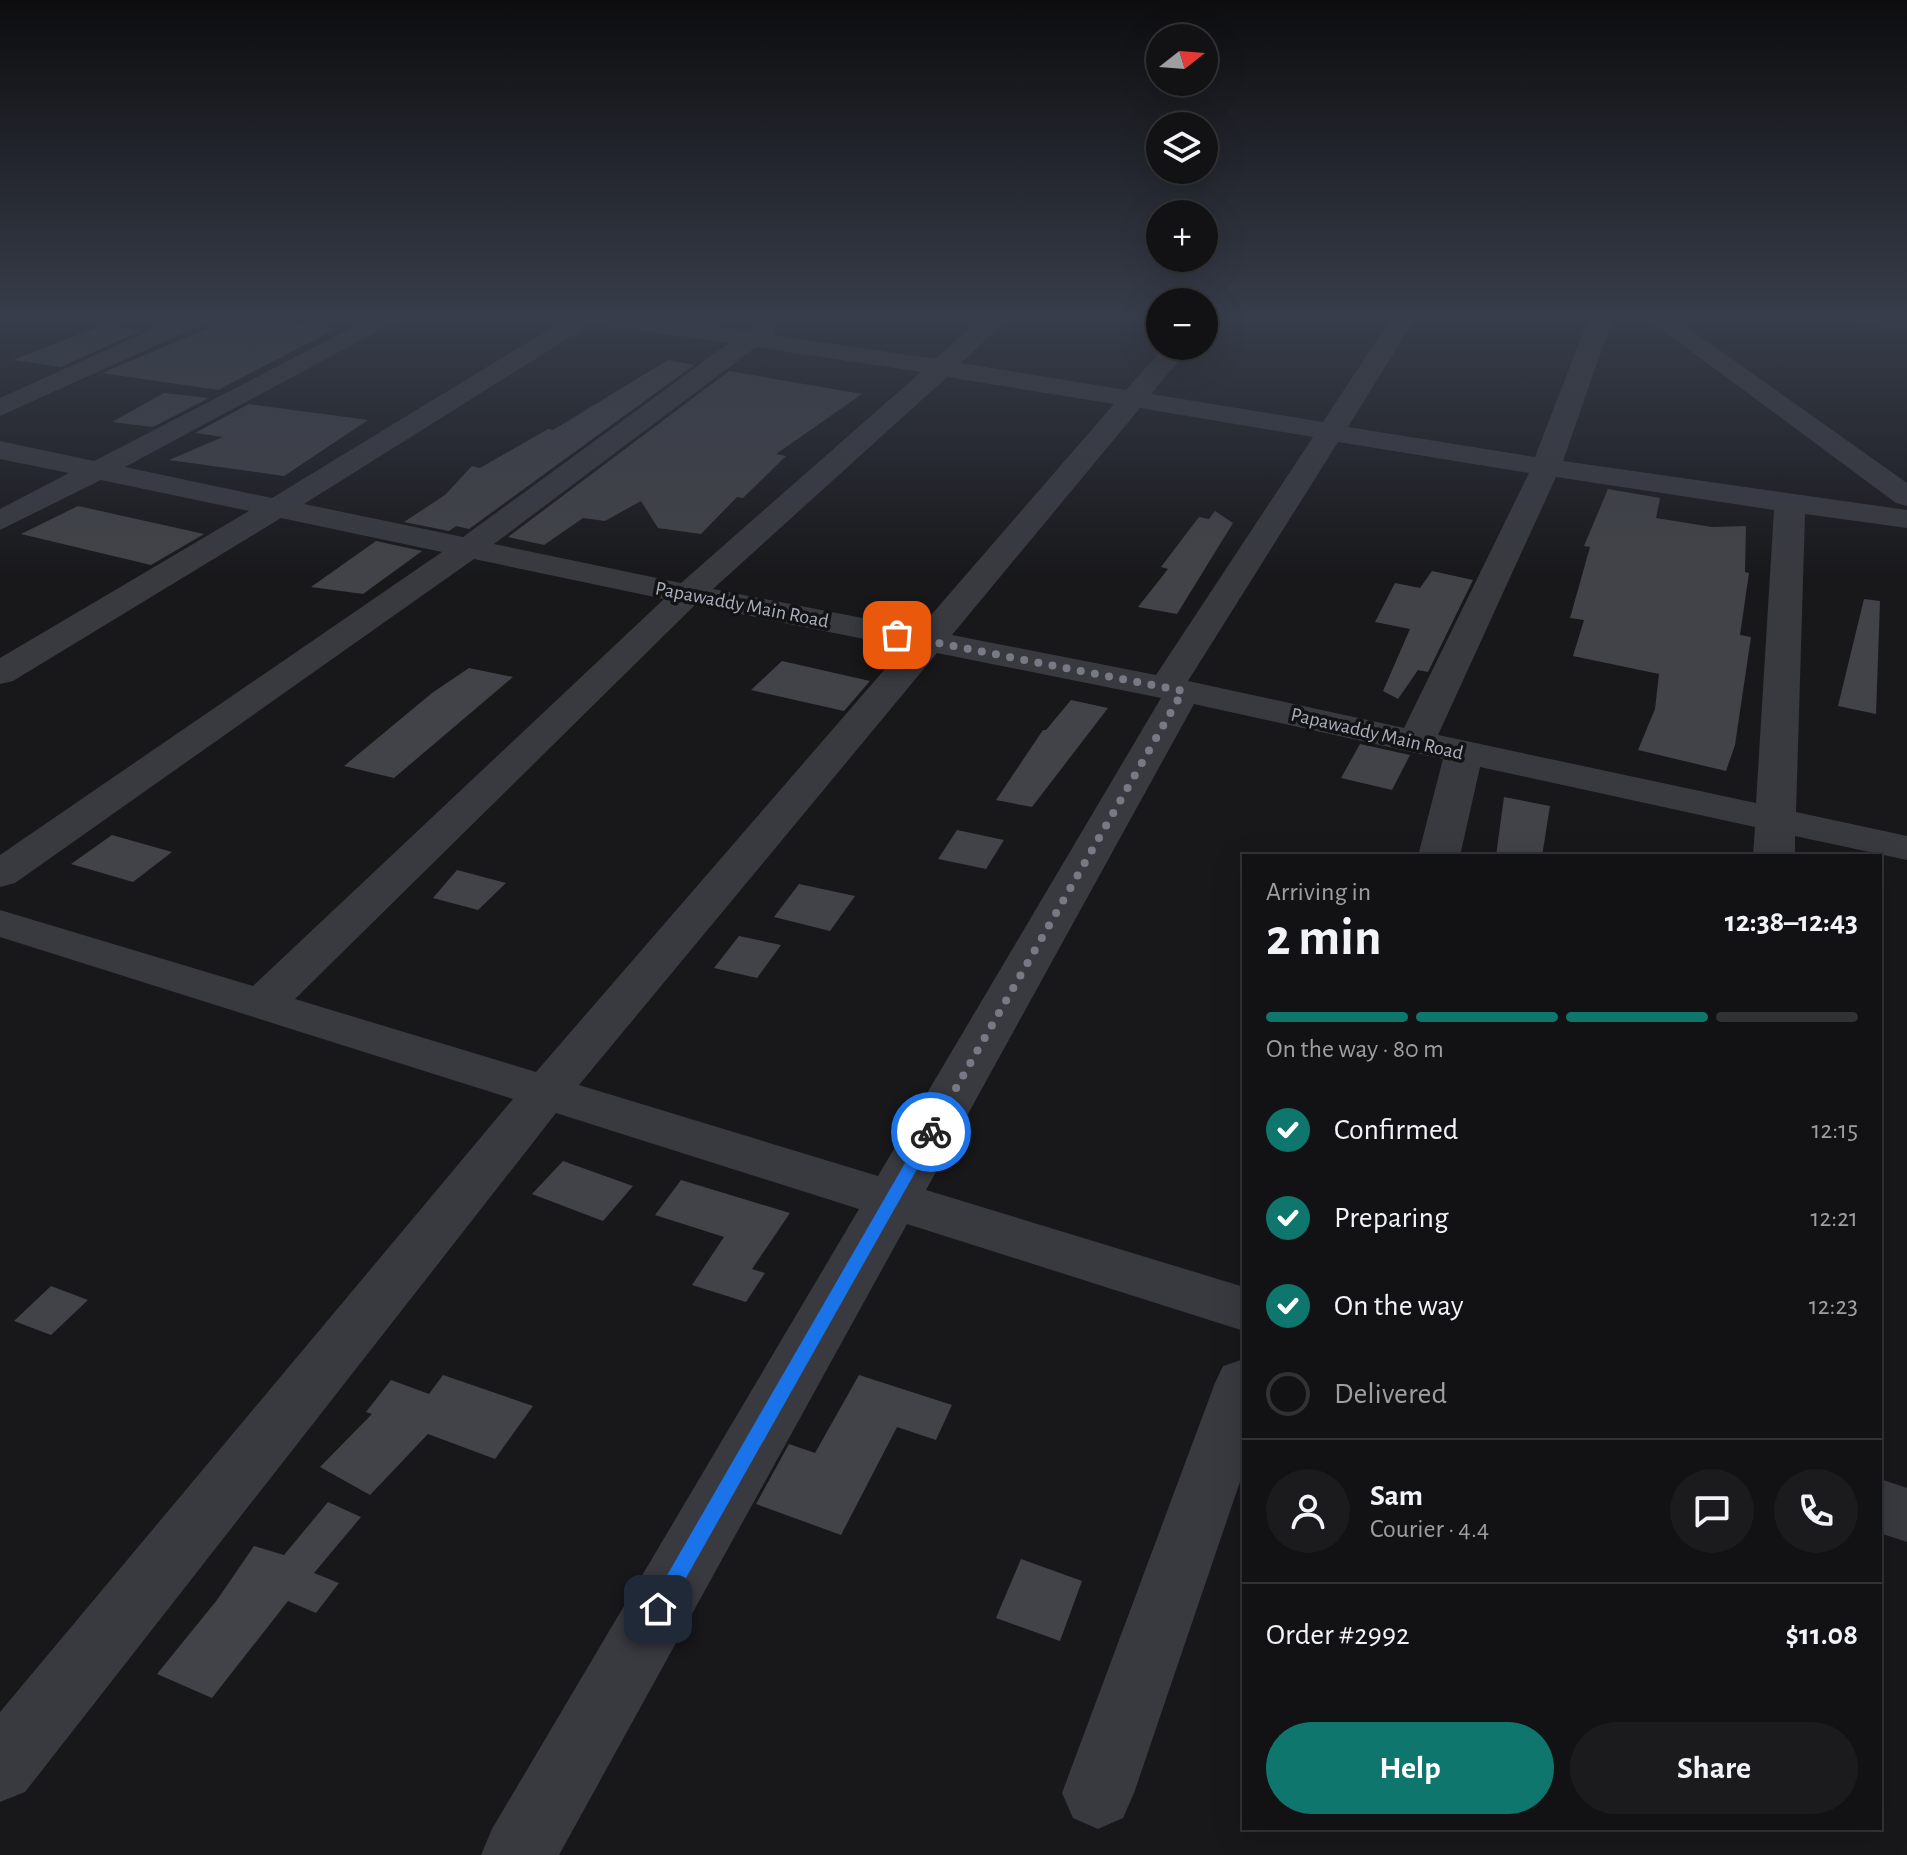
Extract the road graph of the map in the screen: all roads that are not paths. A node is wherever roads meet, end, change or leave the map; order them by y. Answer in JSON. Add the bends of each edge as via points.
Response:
{"nodes":[{"id":1,"x":228,"y":404,"type":"edge"},
{"id":2,"x":446,"y":404,"type":"edge"},
{"id":3,"x":663,"y":404,"type":"edge"},
{"id":4,"x":902,"y":404,"type":"edge"},
{"id":5,"x":1129,"y":404,"type":"edge"},
{"id":6,"x":1159,"y":404,"type":"edge"},
{"id":7,"x":1351,"y":404,"type":"edge"},
{"id":8,"x":1569,"y":404,"type":"edge"},
{"id":9,"x":1777,"y":404,"type":"edge"},
{"id":10,"x":1332,"y":434,"type":"junction"},
{"id":11,"x":0,"y":450,"type":"edge"},
{"id":12,"x":1546,"y":467,"type":"junction"},
{"id":13,"x":99,"y":472,"type":"junction"},
{"id":14,"x":1907,"y":497,"type":"edge"},
{"id":15,"x":1790,"y":504,"type":"junction"},
{"id":16,"x":280,"y":506,"type":"junction"},
{"id":17,"x":1907,"y":519,"type":"edge"},
{"id":18,"x":0,"y":521,"type":"edge"},
{"id":19,"x":467,"y":549,"type":"junction"},
{"id":20,"x":688,"y":594,"type":"junction"},
{"id":21,"x":927,"y":641,"type":"junction"},
{"id":22,"x":0,"y":673,"type":"edge"},
{"id":23,"x":1174,"y":689,"type":"junction"},
{"id":24,"x":1416,"y":742,"type":"junction"},
{"id":25,"x":1464,"y":753,"type":"junction"},
{"id":26,"x":1775,"y":838,"type":"edge"},
{"id":27,"x":1907,"y":848,"type":"edge"},
{"id":28,"x":1439,"y":854,"type":"edge"},
{"id":29,"x":0,"y":874,"type":"edge"},
{"id":30,"x":0,"y":923,"type":"edge"},
{"id":31,"x":262,"y":1004,"type":"junction"},
{"id":32,"x":546,"y":1092,"type":"junction"},
{"id":33,"x":892,"y":1200,"type":"junction"},
{"id":34,"x":1242,"y":1308,"type":"edge"},
{"id":35,"x":1242,"y":1389,"type":"edge"},
{"id":36,"x":1882,"y":1507,"type":"edge"},
{"id":37,"x":1907,"y":1515,"type":"edge"},
{"id":38,"x":0,"y":1767,"type":"edge"},
{"id":39,"x":1098,"y":1793,"type":"dead end"},
{"id":40,"x":518,"y":1855,"type":"edge"}],
"edges":[{"from":1,"to":13,"type":"street"},
{"from":2,"to":16,"type":"street"},
{"from":3,"to":19,"type":"street"},
{"from":4,"to":20,"type":"street"},
{"from":5,"to":21,"type":"street"},
{"from":6,"to":10,"type":"street"},
{"from":7,"to":10,"type":"street"},
{"from":8,"to":12,"type":"street"},
{"from":9,"to":14,"type":"street"},
{"from":10,"to":12,"type":"street"},
{"from":10,"to":23,"type":"street"},
{"from":11,"to":13,"type":"street","name":"Papawaddy Main Road"},
{"from":12,"to":15,"type":"street"},
{"from":12,"to":24,"type":"street"},
{"from":13,"to":16,"type":"street","name":"Papawaddy Main Road"},
{"from":13,"to":18,"type":"street"},
{"from":15,"to":17,"type":"street"},
{"from":15,"to":26,"type":"street"},
{"from":16,"to":19,"type":"street","name":"Papawaddy Main Road"},
{"from":16,"to":22,"type":"street"},
{"from":19,"to":20,"type":"street","name":"Papawaddy Main Road"},
{"from":19,"to":29,"type":"street"},
{"from":20,"to":21,"type":"street","name":"Papawaddy Main Road"},
{"from":20,"to":31,"type":"street"},
{"from":21,"to":23,"type":"street","name":"Papawaddy Main Road"},
{"from":21,"to":32,"type":"street"},
{"from":23,"to":24,"type":"street","name":"Papawaddy Main Road"},
{"from":23,"to":33,"type":"street"},
{"from":24,"to":25,"type":"street","name":"Papawaddy Main Road"},
{"from":25,"to":26,"type":"street","name":"Papawaddy Main Road"},
{"from":25,"to":28,"type":"street"},
{"from":26,"to":27,"type":"street","name":"Papawaddy Main Road"},
{"from":30,"to":31,"type":"street"},
{"from":31,"to":32,"type":"street"},
{"from":32,"to":33,"type":"street"},
{"from":32,"to":38,"type":"street"},
{"from":33,"to":34,"type":"street"},
{"from":33,"to":40,"type":"street"},
{"from":35,"to":39,"type":"street"},
{"from":36,"to":37,"type":"street"}]}
